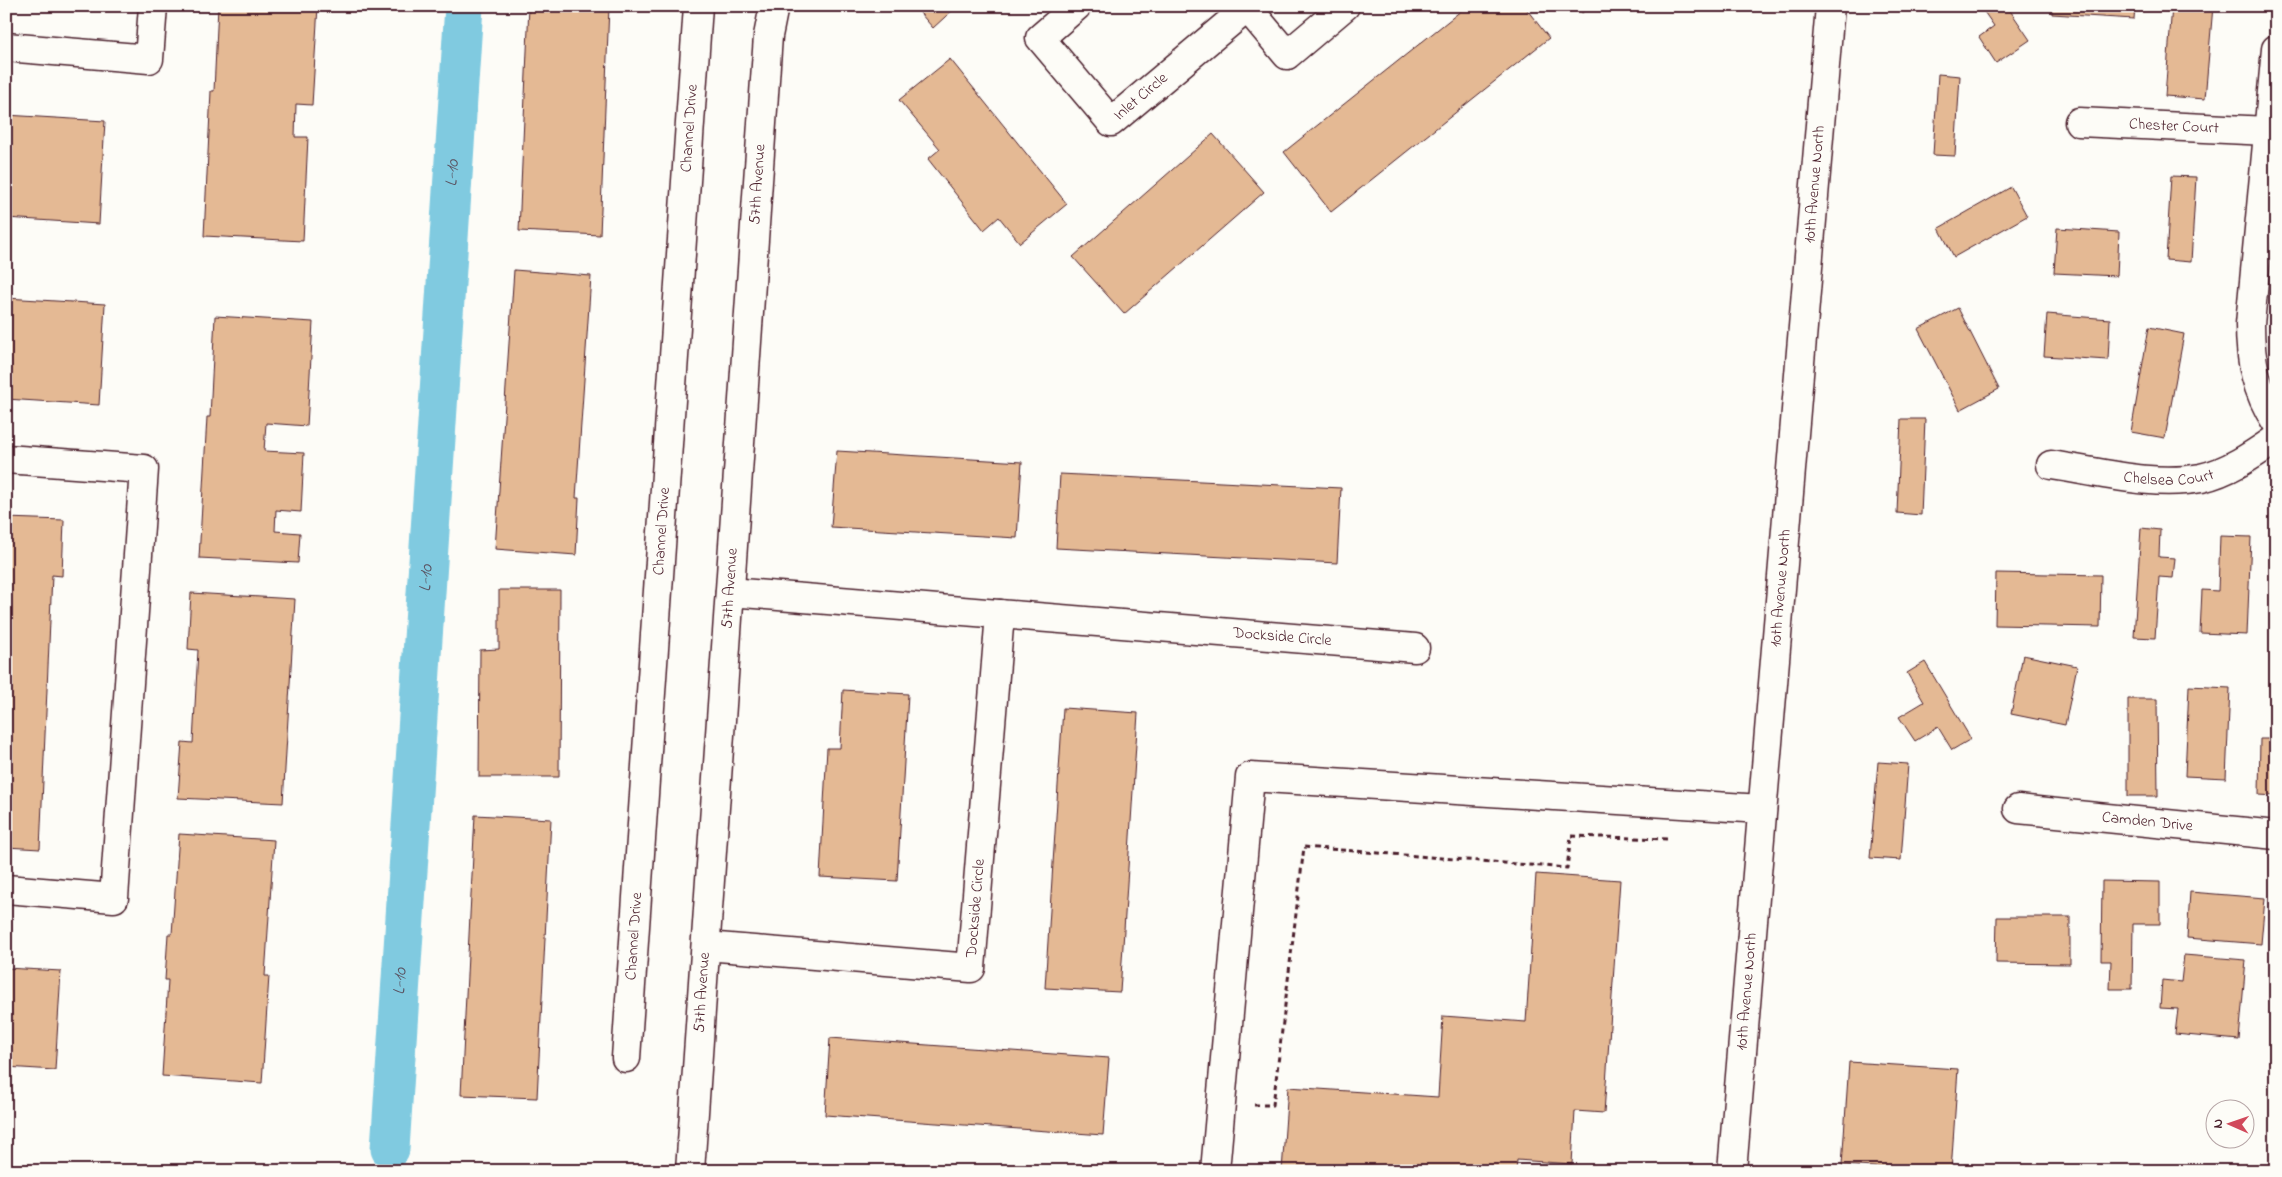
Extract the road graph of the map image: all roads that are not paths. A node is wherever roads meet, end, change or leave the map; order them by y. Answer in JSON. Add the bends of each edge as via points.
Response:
{"nodes":[{"id":1,"x":153,"y":6,"type":"edge"},
{"id":2,"x":698,"y":6,"type":"edge"},
{"id":3,"x":774,"y":6,"type":"edge"},
{"id":4,"x":1077,"y":6,"type":"edge"},
{"id":5,"x":1345,"y":6,"type":"edge"},
{"id":6,"x":1830,"y":6,"type":"edge"},
{"id":7,"x":1246,"y":7,"type":"edge"},
{"id":8,"x":6,"y":47,"type":"edge"},
{"id":9,"x":2276,"y":49,"type":"edge"},
{"id":10,"x":2080,"y":122,"type":"dead end"},
{"id":11,"x":2268,"y":131,"type":"junction"},
{"id":12,"x":2276,"y":422,"type":"edge"},
{"id":13,"x":2276,"y":439,"type":"edge"},
{"id":14,"x":6,"y":459,"type":"edge"},
{"id":15,"x":2052,"y":465,"type":"dead end"},
{"id":16,"x":730,"y":592,"type":"junction"},
{"id":17,"x":1000,"y":614,"type":"junction"},
{"id":18,"x":1414,"y":648,"type":"dead end"},
{"id":19,"x":1762,"y":808,"type":"junction"},
{"id":20,"x":2018,"y":809,"type":"dead end"},
{"id":21,"x":2276,"y":834,"type":"edge"},
{"id":22,"x":6,"y":889,"type":"edge"},
{"id":23,"x":706,"y":946,"type":"junction"},
{"id":24,"x":626,"y":1058,"type":"dead end"},
{"id":25,"x":690,"y":1171,"type":"edge"},
{"id":26,"x":1215,"y":1171,"type":"edge"},
{"id":27,"x":1732,"y":1171,"type":"edge"}],
"edges":[{"from":1,"to":8,"type":"street","via":[[149,59]]},
{"from":2,"to":24,"type":"street","name":"Channel Drive"},
{"from":3,"to":16,"type":"street","name":"57th Avenue","via":[[768,46]]},
{"from":4,"to":7,"type":"street","name":"Inlet Circle","via":[[1040,38],[1111,122]]},
{"from":5,"to":7,"type":"street","via":[[1286,55]]},
{"from":6,"to":19,"type":"street","name":"10th Avenue North"},
{"from":9,"to":11,"type":"street"},
{"from":10,"to":11,"type":"street","name":"Chester Court"},
{"from":11,"to":12,"type":"street","via":[[2250,351],[2254,378],[2264,404]]},
{"from":13,"to":15,"type":"street","name":"Chelsea Court","via":[[2228,468],[2176,481],[2148,480]]},
{"from":14,"to":22,"type":"street","via":[[144,469],[114,898]]},
{"from":16,"to":17,"type":"street","name":"Dockside Circle"},
{"from":16,"to":23,"type":"street","name":"57th Avenue"},
{"from":17,"to":18,"type":"street","name":"Dockside Circle"},
{"from":17,"to":23,"type":"street","name":"Dockside Circle","via":[[971,968]]},
{"from":19,"to":26,"type":"street","via":[[1250,777]]},
{"from":19,"to":27,"type":"street","name":"10th Avenue North"},
{"from":20,"to":21,"type":"street","name":"Camden Drive"},
{"from":23,"to":25,"type":"street","name":"57th Avenue"}]}
